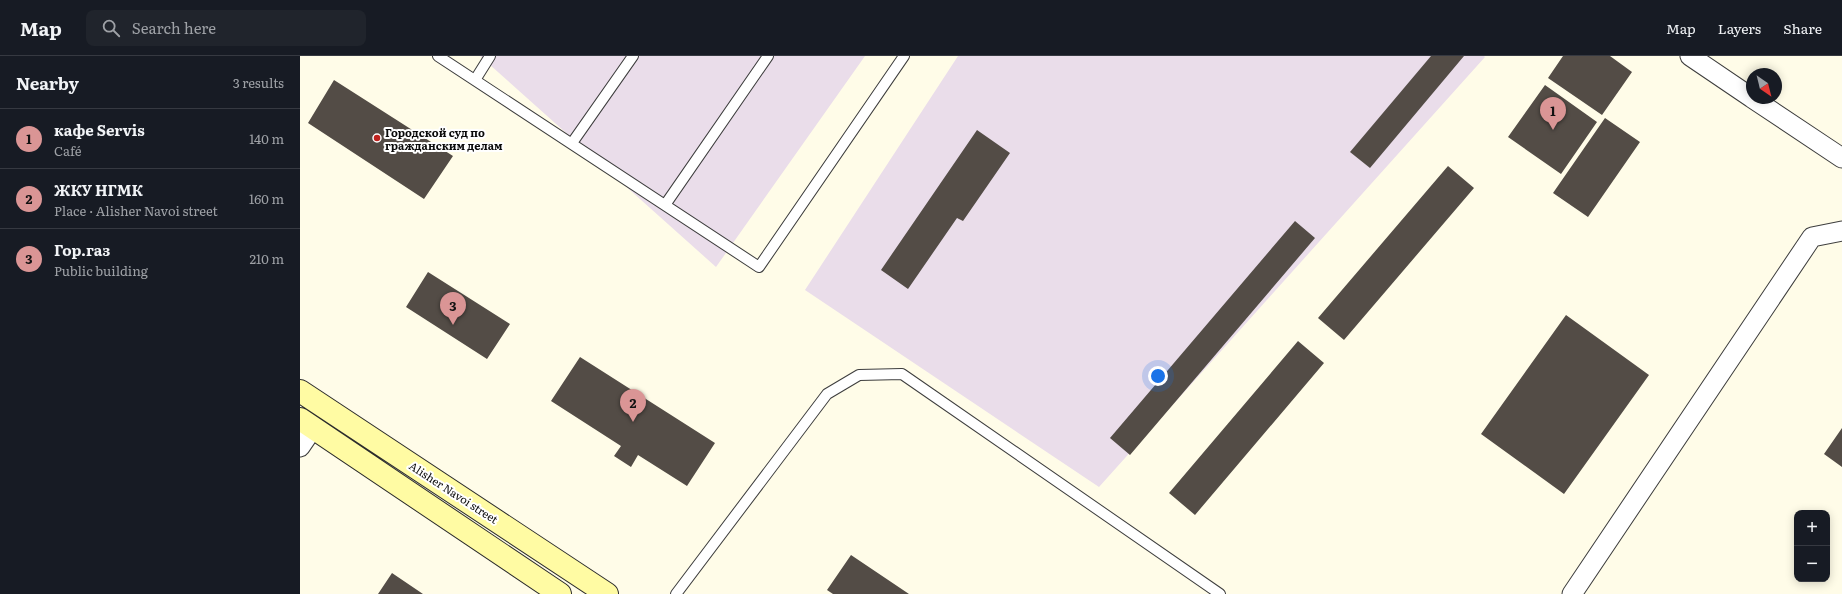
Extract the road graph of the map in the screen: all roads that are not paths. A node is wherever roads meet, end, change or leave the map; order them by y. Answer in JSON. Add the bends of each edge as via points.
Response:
{"nodes":[{"id":1,"x":438,"y":56,"type":"edge"},
{"id":2,"x":490,"y":56,"type":"edge"},
{"id":3,"x":633,"y":56,"type":"edge"},
{"id":4,"x":768,"y":56,"type":"edge"},
{"id":5,"x":904,"y":56,"type":"edge"},
{"id":6,"x":1690,"y":56,"type":"edge"},
{"id":7,"x":475,"y":80,"type":"junction"},
{"id":8,"x":1746,"y":94,"type":"edge"},
{"id":9,"x":1761,"y":104,"type":"edge"},
{"id":10,"x":572,"y":143,"type":"junction"},
{"id":11,"x":1842,"y":158,"type":"edge"},
{"id":12,"x":665,"y":205,"type":"junction"},
{"id":13,"x":1842,"y":231,"type":"edge"},
{"id":14,"x":300,"y":391,"type":"edge"},
{"id":15,"x":307,"y":424,"type":"edge"},
{"id":16,"x":300,"y":447,"type":"edge"},
{"id":17,"x":560,"y":594,"type":"edge"},
{"id":18,"x":607,"y":594,"type":"edge"},
{"id":19,"x":676,"y":594,"type":"edge"},
{"id":20,"x":1220,"y":594,"type":"edge"},
{"id":21,"x":1572,"y":594,"type":"edge"}],
"edges":[{"from":1,"to":7,"type":"lane"},
{"from":2,"to":7,"type":"lane"},
{"from":3,"to":10,"type":"lane"},
{"from":4,"to":12,"type":"lane"},
{"from":5,"to":12,"type":"lane","via":[[759,267]]},
{"from":6,"to":8,"type":"street"},
{"from":7,"to":10,"type":"lane"},
{"from":9,"to":11,"type":"street"},
{"from":10,"to":12,"type":"lane"},
{"from":13,"to":21,"type":"street","via":[[1812,237]]},
{"from":14,"to":18,"type":"main road","name":"Alisher Navoi street"},
{"from":15,"to":16,"type":"street"},
{"from":15,"to":17,"type":"main road"},
{"from":19,"to":20,"type":"lane","via":[[827,394],[859,375],[902,374]]}]}
